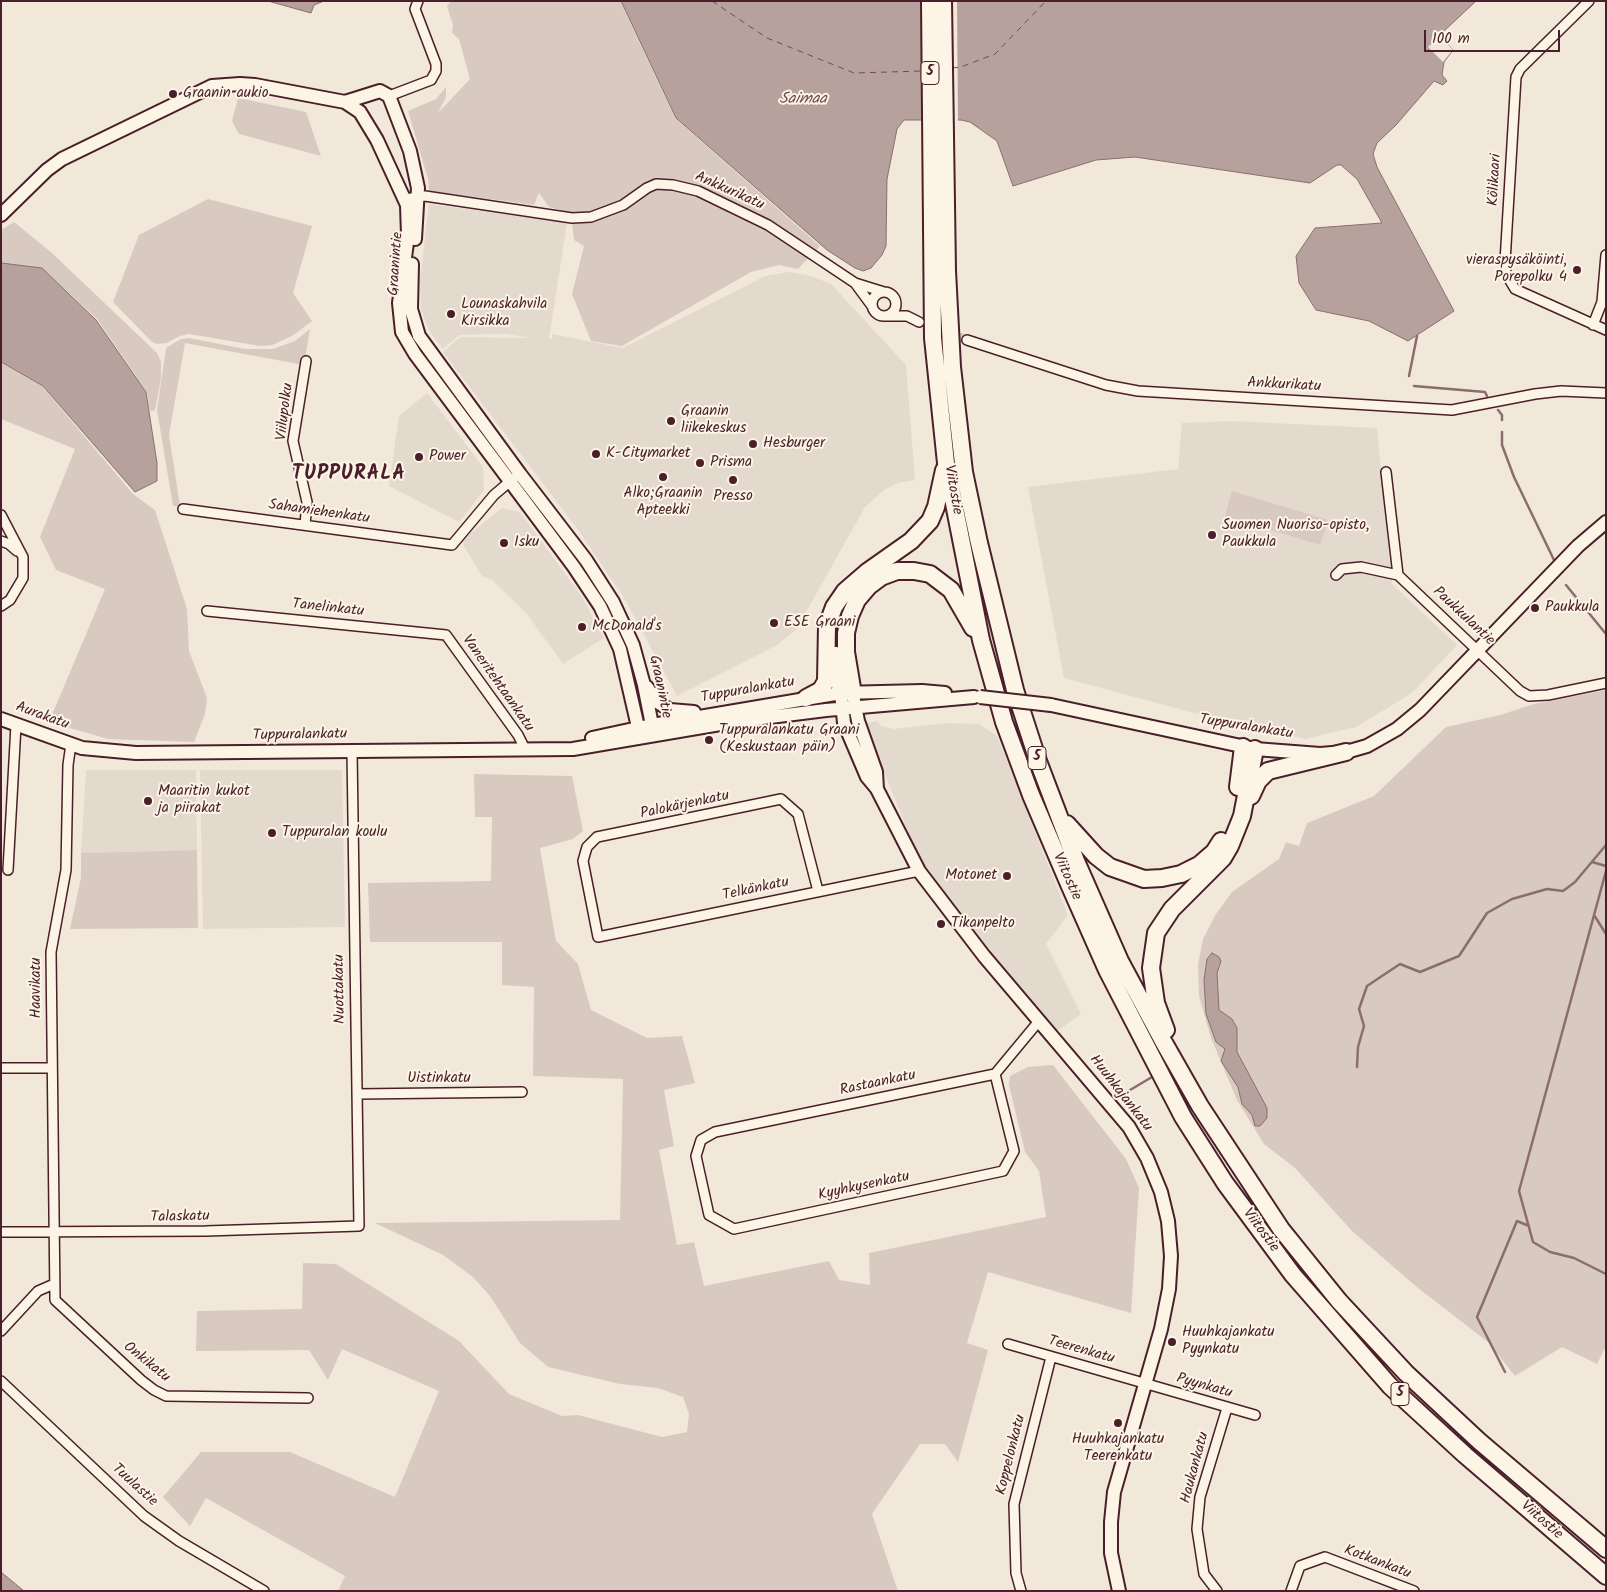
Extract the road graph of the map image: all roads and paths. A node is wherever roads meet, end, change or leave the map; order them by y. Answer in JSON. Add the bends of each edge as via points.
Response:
{"nodes":[{"id":1,"x":418,"y":1,"type":"edge"},
{"id":2,"x":930,"y":1,"type":"edge"},
{"id":3,"x":943,"y":1,"type":"edge"},
{"id":4,"x":1589,"y":1,"type":"edge"},
{"id":5,"x":388,"y":96,"type":"junction"},
{"id":6,"x":345,"y":102,"type":"junction"},
{"id":7,"x":938,"y":144,"type":"junction"},
{"id":8,"x":419,"y":196,"type":"junction"},
{"id":9,"x":405,"y":198,"type":"junction"},
{"id":10,"x":1,"y":215,"type":"edge"},
{"id":11,"x":1606,"y":256,"type":"edge"},
{"id":12,"x":855,"y":283,"type":"junction"},
{"id":13,"x":884,"y":292,"type":"junction"},
{"id":14,"x":896,"y":300,"type":"junction"},
{"id":15,"x":872,"y":306,"type":"junction"},
{"id":16,"x":887,"y":316,"type":"junction"},
{"id":17,"x":907,"y":316,"type":"junction"},
{"id":18,"x":918,"y":322,"type":"dead end"},
{"id":19,"x":1593,"y":325,"type":"junction"},
{"id":20,"x":1606,"y":330,"type":"edge"},
{"id":21,"x":967,"y":340,"type":"tunnel mouth"},
{"id":22,"x":306,"y":361,"type":"dead end"},
{"id":23,"x":1606,"y":393,"type":"edge"},
{"id":24,"x":946,"y":463,"type":"junction"},
{"id":25,"x":1386,"y":472,"type":"dead end"},
{"id":26,"x":515,"y":478,"type":"junction"},
{"id":27,"x":183,"y":509,"type":"dead end"},
{"id":28,"x":1,"y":515,"type":"edge"},
{"id":29,"x":1606,"y":522,"type":"edge"},
{"id":30,"x":306,"y":525,"type":"junction"},
{"id":31,"x":1,"y":540,"type":"edge"},
{"id":32,"x":23,"y":557,"type":"junction"},
{"id":33,"x":867,"y":572,"type":"junction"},
{"id":34,"x":1336,"y":575,"type":"dead end"},
{"id":35,"x":1398,"y":575,"type":"junction"},
{"id":36,"x":1,"y":606,"type":"edge"},
{"id":37,"x":208,"y":611,"type":"dead end"},
{"id":38,"x":446,"y":635,"type":"joint"},
{"id":39,"x":981,"y":640,"type":"junction"},
{"id":40,"x":1479,"y":651,"type":"junction"},
{"id":41,"x":1606,"y":683,"type":"edge"},
{"id":42,"x":644,"y":685,"type":"junction"},
{"id":43,"x":806,"y":698,"type":"junction"},
{"id":44,"x":848,"y":701,"type":"junction"},
{"id":45,"x":719,"y":713,"type":"junction"},
{"id":46,"x":1,"y":719,"type":"edge"},
{"id":47,"x":16,"y":725,"type":"junction"},
{"id":48,"x":646,"y":729,"type":"junction"},
{"id":49,"x":71,"y":744,"type":"junction"},
{"id":50,"x":1249,"y":748,"type":"junction"},
{"id":51,"x":527,"y":749,"type":"junction"},
{"id":52,"x":352,"y":751,"type":"junction"},
{"id":53,"x":1346,"y":752,"type":"junction"},
{"id":54,"x":1059,"y":816,"type":"junction"},
{"id":55,"x":8,"y":870,"type":"dead end"},
{"id":56,"x":919,"y":872,"type":"junction"},
{"id":57,"x":1196,"y":884,"type":"junction"},
{"id":58,"x":818,"y":891,"type":"junction"},
{"id":59,"x":598,"y":937,"type":"joint"},
{"id":60,"x":1039,"y":1021,"type":"junction"},
{"id":61,"x":1,"y":1068,"type":"edge"},
{"id":62,"x":51,"y":1068,"type":"junction"},
{"id":63,"x":995,"y":1074,"type":"junction"},
{"id":64,"x":1182,"y":1074,"type":"junction"},
{"id":65,"x":522,"y":1092,"type":"dead end"},
{"id":66,"x":356,"y":1094,"type":"junction"},
{"id":67,"x":701,"y":1140,"type":"joint"},
{"id":68,"x":359,"y":1226,"type":"joint"},
{"id":69,"x":1,"y":1232,"type":"edge"},
{"id":70,"x":54,"y":1233,"type":"junction"},
{"id":71,"x":54,"y":1284,"type":"junction"},
{"id":72,"x":1,"y":1331,"type":"edge"},
{"id":73,"x":1008,"y":1344,"type":"dead end"},
{"id":74,"x":1051,"y":1356,"type":"junction"},
{"id":75,"x":1,"y":1382,"type":"edge"},
{"id":76,"x":1145,"y":1384,"type":"junction"},
{"id":77,"x":308,"y":1398,"type":"dead end"},
{"id":78,"x":1227,"y":1408,"type":"junction"},
{"id":79,"x":1254,"y":1415,"type":"dead end"},
{"id":80,"x":1606,"y":1549,"type":"edge"},
{"id":81,"x":1606,"y":1576,"type":"edge"},
{"id":82,"x":264,"y":1591,"type":"edge"},
{"id":83,"x":1021,"y":1591,"type":"edge"},
{"id":84,"x":1119,"y":1591,"type":"edge"},
{"id":85,"x":1217,"y":1591,"type":"edge"},
{"id":86,"x":1291,"y":1591,"type":"edge"},
{"id":87,"x":1414,"y":1591,"type":"edge"}],
"edges":[{"from":1,"to":5,"type":"street","via":[[415,9],[436,71],[431,80]]},
{"from":2,"to":7,"type":"highway","name":"Viitostie","number":"5"},
{"from":3,"to":7,"type":"highway","name":"Viitostie","number":"5"},
{"from":4,"to":19,"type":"street","name":"Kölikaari","via":[[1520,68],[1516,77],[1505,262],[1506,274],[1515,289]]},
{"from":5,"to":6,"type":"street","name":"Graanintie","via":[[380,91]]},
{"from":5,"to":8,"type":"street","name":"Graanintie","via":[[410,151]]},
{"from":6,"to":9,"type":"street","name":"Graanintie","via":[[364,117]]},
{"from":6,"to":10,"type":"street","name":"Graanintie","via":[[240,84],[212,86],[62,159]]},
{"from":7,"to":24,"type":"highway","name":"Viitostie","number":"5","via":[[933,338]]},
{"from":7,"to":54,"type":"highway","name":"Viitostie","number":"5","via":[[952,367],[964,472],[978,543],[1016,690]]},
{"from":8,"to":9,"type":"street","name":"Ankkurikatu"},
{"from":8,"to":12,"type":"street","name":"Ankkurikatu","via":[[572,218],[591,217],[609,211],[656,184],[674,185],[698,191],[768,225]]},
{"from":8,"to":26,"type":"street","name":"Graanintie","via":[[410,292],[419,336]]},
{"from":9,"to":26,"type":"street","name":"Graanintie","via":[[408,234],[399,302],[402,332],[414,354]]},
{"from":11,"to":19,"type":"street","via":[[1602,302]]},
{"from":12,"to":13,"type":"street","name":"Ankkurikatu"},
{"from":12,"to":15,"type":"street","name":"Ankkurikatu"},
{"from":13,"to":14,"type":"street"},
{"from":13,"to":15,"type":"street","via":[[876,295]]},
{"from":14,"to":16,"type":"street","via":[[894,312]]},
{"from":14,"to":17,"type":"street"},
{"from":15,"to":16,"type":"street","via":[[878,314]]},
{"from":16,"to":17,"type":"street"},
{"from":17,"to":18,"type":"street"},
{"from":19,"to":20,"type":"street","name":"Kölikaari"},
{"from":21,"to":23,"type":"street","name":"Ankkurikatu","via":[[1106,385],[1138,392],[1452,410],[1561,391]]},
{"from":22,"to":30,"type":"street","name":"Viilupolku","via":[[293,441],[307,502]]},
{"from":24,"to":33,"type":"highway","via":[[930,521],[911,541]]},
{"from":24,"to":39,"type":"highway","name":"Viitostie","number":"5"},
{"from":25,"to":35,"type":"street"},
{"from":26,"to":30,"type":"street","name":"Sahamiehenkatu","via":[[494,495],[452,545]]},
{"from":26,"to":42,"type":"street","name":"Graanintie","via":[[586,560],[613,602],[633,645]]},
{"from":26,"to":48,"type":"street","name":"Graanintie","via":[[611,626]]},
{"from":27,"to":30,"type":"street","name":"Sahamiehenkatu"},
{"from":28,"to":32,"type":"street"},
{"from":29,"to":40,"type":"street","name":"Tuppuralankatu"},
{"from":31,"to":32,"type":"street"},
{"from":32,"to":36,"type":"street","via":[[23,578],[10,600]]},
{"from":33,"to":43,"type":"highway","via":[[845,591],[834,607],[827,626],[826,681],[821,690]]},
{"from":33,"to":44,"type":"highway","via":[[838,619],[835,643]]},
{"from":34,"to":35,"type":"street","via":[[1342,569],[1361,567]]},
{"from":35,"to":40,"type":"street","name":"Paukkulantie"},
{"from":37,"to":38,"type":"street","name":"Tanelinkatu"},
{"from":38,"to":51,"type":"street","name":"Vaneritehtaankatu"},
{"from":39,"to":44,"type":"highway","via":[[951,590],[930,574],[914,570],[896,571],[881,577],[857,600],[850,616],[846,633]]},
{"from":39,"to":81,"type":"highway","name":"Viitostie","number":"5","via":[[1004,722],[1031,795],[1100,953],[1183,1117],[1225,1183],[1293,1275],[1390,1386],[1464,1455]]},
{"from":40,"to":41,"type":"street","name":"Paukkulantie","via":[[1529,696]]},
{"from":40,"to":53,"type":"street","name":"Tuppuralankatu","via":[[1397,729],[1367,746]]},
{"from":42,"to":45,"type":"street","via":[[657,702],[670,710]]},
{"from":42,"to":48,"type":"street","name":"Graanintie"},
{"from":43,"to":44,"type":"street","name":"Tuppuralankatu"},
{"from":43,"to":45,"type":"street","name":"Tuppuralankatu"},
{"from":44,"to":48,"type":"street","name":"Tuppuralankatu","via":[[738,721]]},
{"from":44,"to":50,"type":"street","name":"Tuppuralankatu","bridge":true,"via":[[922,691],[1051,705]]},
{"from":44,"to":56,"type":"street","name":"Huuhkajankatu","via":[[876,772],[877,789]]},
{"from":45,"to":48,"type":"street","name":"Tuppuralankatu"},
{"from":46,"to":47,"type":"street","name":"Aurakatu"},
{"from":47,"to":49,"type":"street","name":"Aurakatu"},
{"from":47,"to":55,"type":"street"},
{"from":48,"to":51,"type":"street","name":"Tuppuralankatu"},
{"from":49,"to":52,"type":"street","name":"Tuppuralankatu","via":[[136,753]]},
{"from":49,"to":62,"type":"street","name":"Haavikatu","via":[[66,870],[51,952]]},
{"from":50,"to":53,"type":"street","name":"Tuppuralankatu"},
{"from":50,"to":54,"type":"highway","via":[[1226,834],[1214,852],[1181,874],[1144,878],[1110,867]]},
{"from":50,"to":57,"type":"highway","via":[[1237,832],[1223,858]]},
{"from":51,"to":52,"type":"street","name":"Tuppuralankatu"},
{"from":52,"to":66,"type":"street","name":"Nuottakatu"},
{"from":53,"to":57,"type":"highway","via":[[1314,762],[1276,768],[1263,775],[1251,796],[1241,831],[1230,853]]},
{"from":54,"to":64,"type":"highway","name":"Viitostie","number":"5","via":[[1120,961]]},
{"from":56,"to":58,"type":"street","name":"Telkänkatu"},
{"from":56,"to":60,"type":"street","name":"Huuhkajankatu"},
{"from":57,"to":64,"type":"highway","via":[[1162,922],[1151,957],[1156,1003]]},
{"from":58,"to":59,"type":"street","name":"Telkänkatu"},
{"from":58,"to":59,"type":"street","name":"Palokärjenkatu","via":[[798,814],[781,799],[597,837],[587,847],[583,861]]},
{"from":60,"to":63,"type":"street"},
{"from":60,"to":76,"type":"street","name":"Huuhkajankatu","via":[[1129,1127],[1161,1192],[1171,1256],[1169,1289]]},
{"from":61,"to":62,"type":"street"},
{"from":62,"to":70,"type":"street","name":"Haavikatu"},
{"from":63,"to":67,"type":"street","name":"Rastaankatu","via":[[715,1132]]},
{"from":63,"to":67,"type":"street","name":"Kyyhkysenkatu","via":[[1014,1151],[1003,1171],[734,1229],[709,1214],[696,1156]]},
{"from":64,"to":80,"type":"highway","name":"Viitostie","number":"5","via":[[1233,1159],[1281,1229],[1339,1301],[1406,1373],[1479,1441]]},
{"from":65,"to":66,"type":"street","name":"Uistinkatu"},
{"from":66,"to":68,"type":"street","name":"Nuottakatu"},
{"from":68,"to":70,"type":"street","name":"Talaskatu"},
{"from":69,"to":70,"type":"street","name":"Talaskatu"},
{"from":70,"to":71,"type":"street","name":"Onkikatu"},
{"from":71,"to":72,"type":"street","via":[[38,1290]]},
{"from":71,"to":77,"type":"street","name":"Onkikatu","via":[[55,1300],[141,1380],[166,1396]]},
{"from":73,"to":74,"type":"street","name":"Teerenkatu"},
{"from":74,"to":76,"type":"street","name":"Teerenkatu"},
{"from":74,"to":83,"type":"street","name":"Koppelonkatu","via":[[1014,1504],[1016,1573]]},
{"from":75,"to":82,"type":"street","name":"Tuulastie","via":[[144,1516],[179,1541]]},
{"from":76,"to":78,"type":"street","name":"Pyynkatu"},
{"from":76,"to":84,"type":"street","name":"Huuhkajankatu","via":[[1127,1441],[1112,1507],[1111,1553]]},
{"from":78,"to":79,"type":"street","name":"Pyynkatu"},
{"from":78,"to":85,"type":"street","name":"Haukankatu","via":[[1200,1497],[1197,1529],[1204,1574]]},
{"from":86,"to":87,"type":"street","name":"Kotkankatu","via":[[1300,1566],[1324,1557]]}]}
